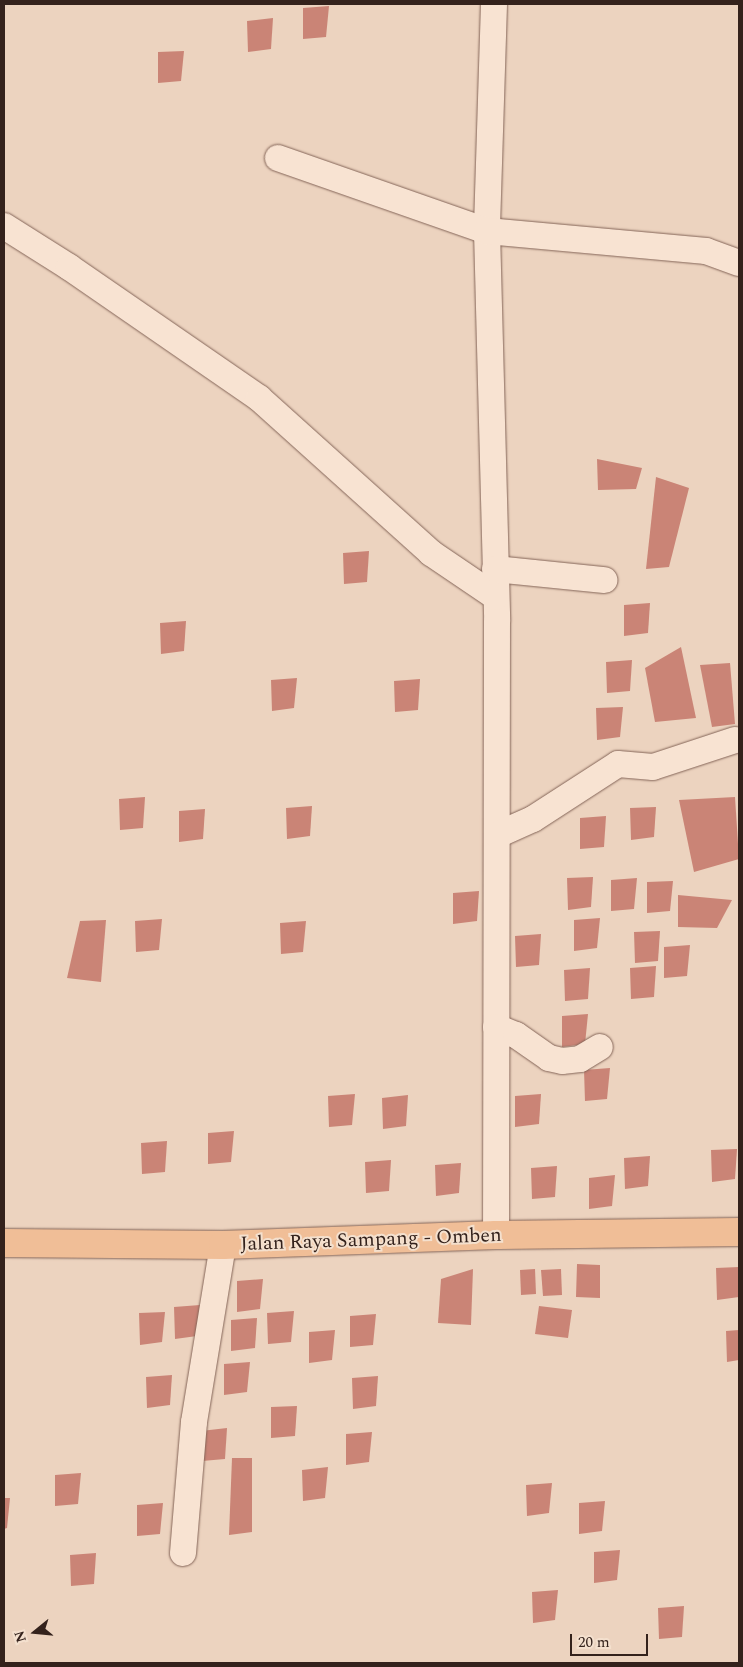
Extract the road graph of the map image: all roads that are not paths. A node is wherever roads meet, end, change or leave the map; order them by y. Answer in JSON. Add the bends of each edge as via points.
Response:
{"nodes":[{"id":1,"x":494,"y":4,"type":"edge"},
{"id":2,"x":278,"y":158,"type":"dead end"},
{"id":3,"x":4,"y":226,"type":"edge"},
{"id":4,"x":487,"y":231,"type":"junction"},
{"id":5,"x":739,"y":263,"type":"edge"},
{"id":6,"x":495,"y":569,"type":"junction"},
{"id":7,"x":604,"y":580,"type":"dead end"},
{"id":8,"x":496,"y":597,"type":"junction"},
{"id":9,"x":735,"y":740,"type":"dead end"},
{"id":10,"x":497,"y":835,"type":"junction"},
{"id":11,"x":496,"y":1027,"type":"junction"},
{"id":12,"x":600,"y":1048,"type":"dead end"},
{"id":13,"x":739,"y":1232,"type":"edge"},
{"id":14,"x":496,"y":1236,"type":"junction"},
{"id":15,"x":4,"y":1243,"type":"edge"},
{"id":16,"x":223,"y":1245,"type":"junction"},
{"id":17,"x":183,"y":1553,"type":"dead end"}],
"edges":[{"from":1,"to":4,"type":"street"},
{"from":2,"to":4,"type":"street"},
{"from":3,"to":8,"type":"street","via":[[259,398],[431,553]]},
{"from":4,"to":5,"type":"street","via":[[706,252]]},
{"from":4,"to":6,"type":"street"},
{"from":6,"to":7,"type":"street"},
{"from":6,"to":8,"type":"street"},
{"from":8,"to":10,"type":"street"},
{"from":9,"to":10,"type":"street","via":[[653,767],[618,764],[533,819]]},
{"from":10,"to":11,"type":"street"},
{"from":11,"to":12,"type":"street","via":[[516,1034],[549,1058],[562,1061],[580,1059]]},
{"from":11,"to":14,"type":"street"},
{"from":13,"to":14,"type":"main road","name":"Jalan Raya Sampang - Omben"},
{"from":14,"to":16,"type":"main road","name":"Jalan Raya Sampang - Omben"},
{"from":15,"to":16,"type":"main road","name":"Jalan Raya Sampang - Omben"},
{"from":16,"to":17,"type":"street","via":[[194,1422]]}]}
